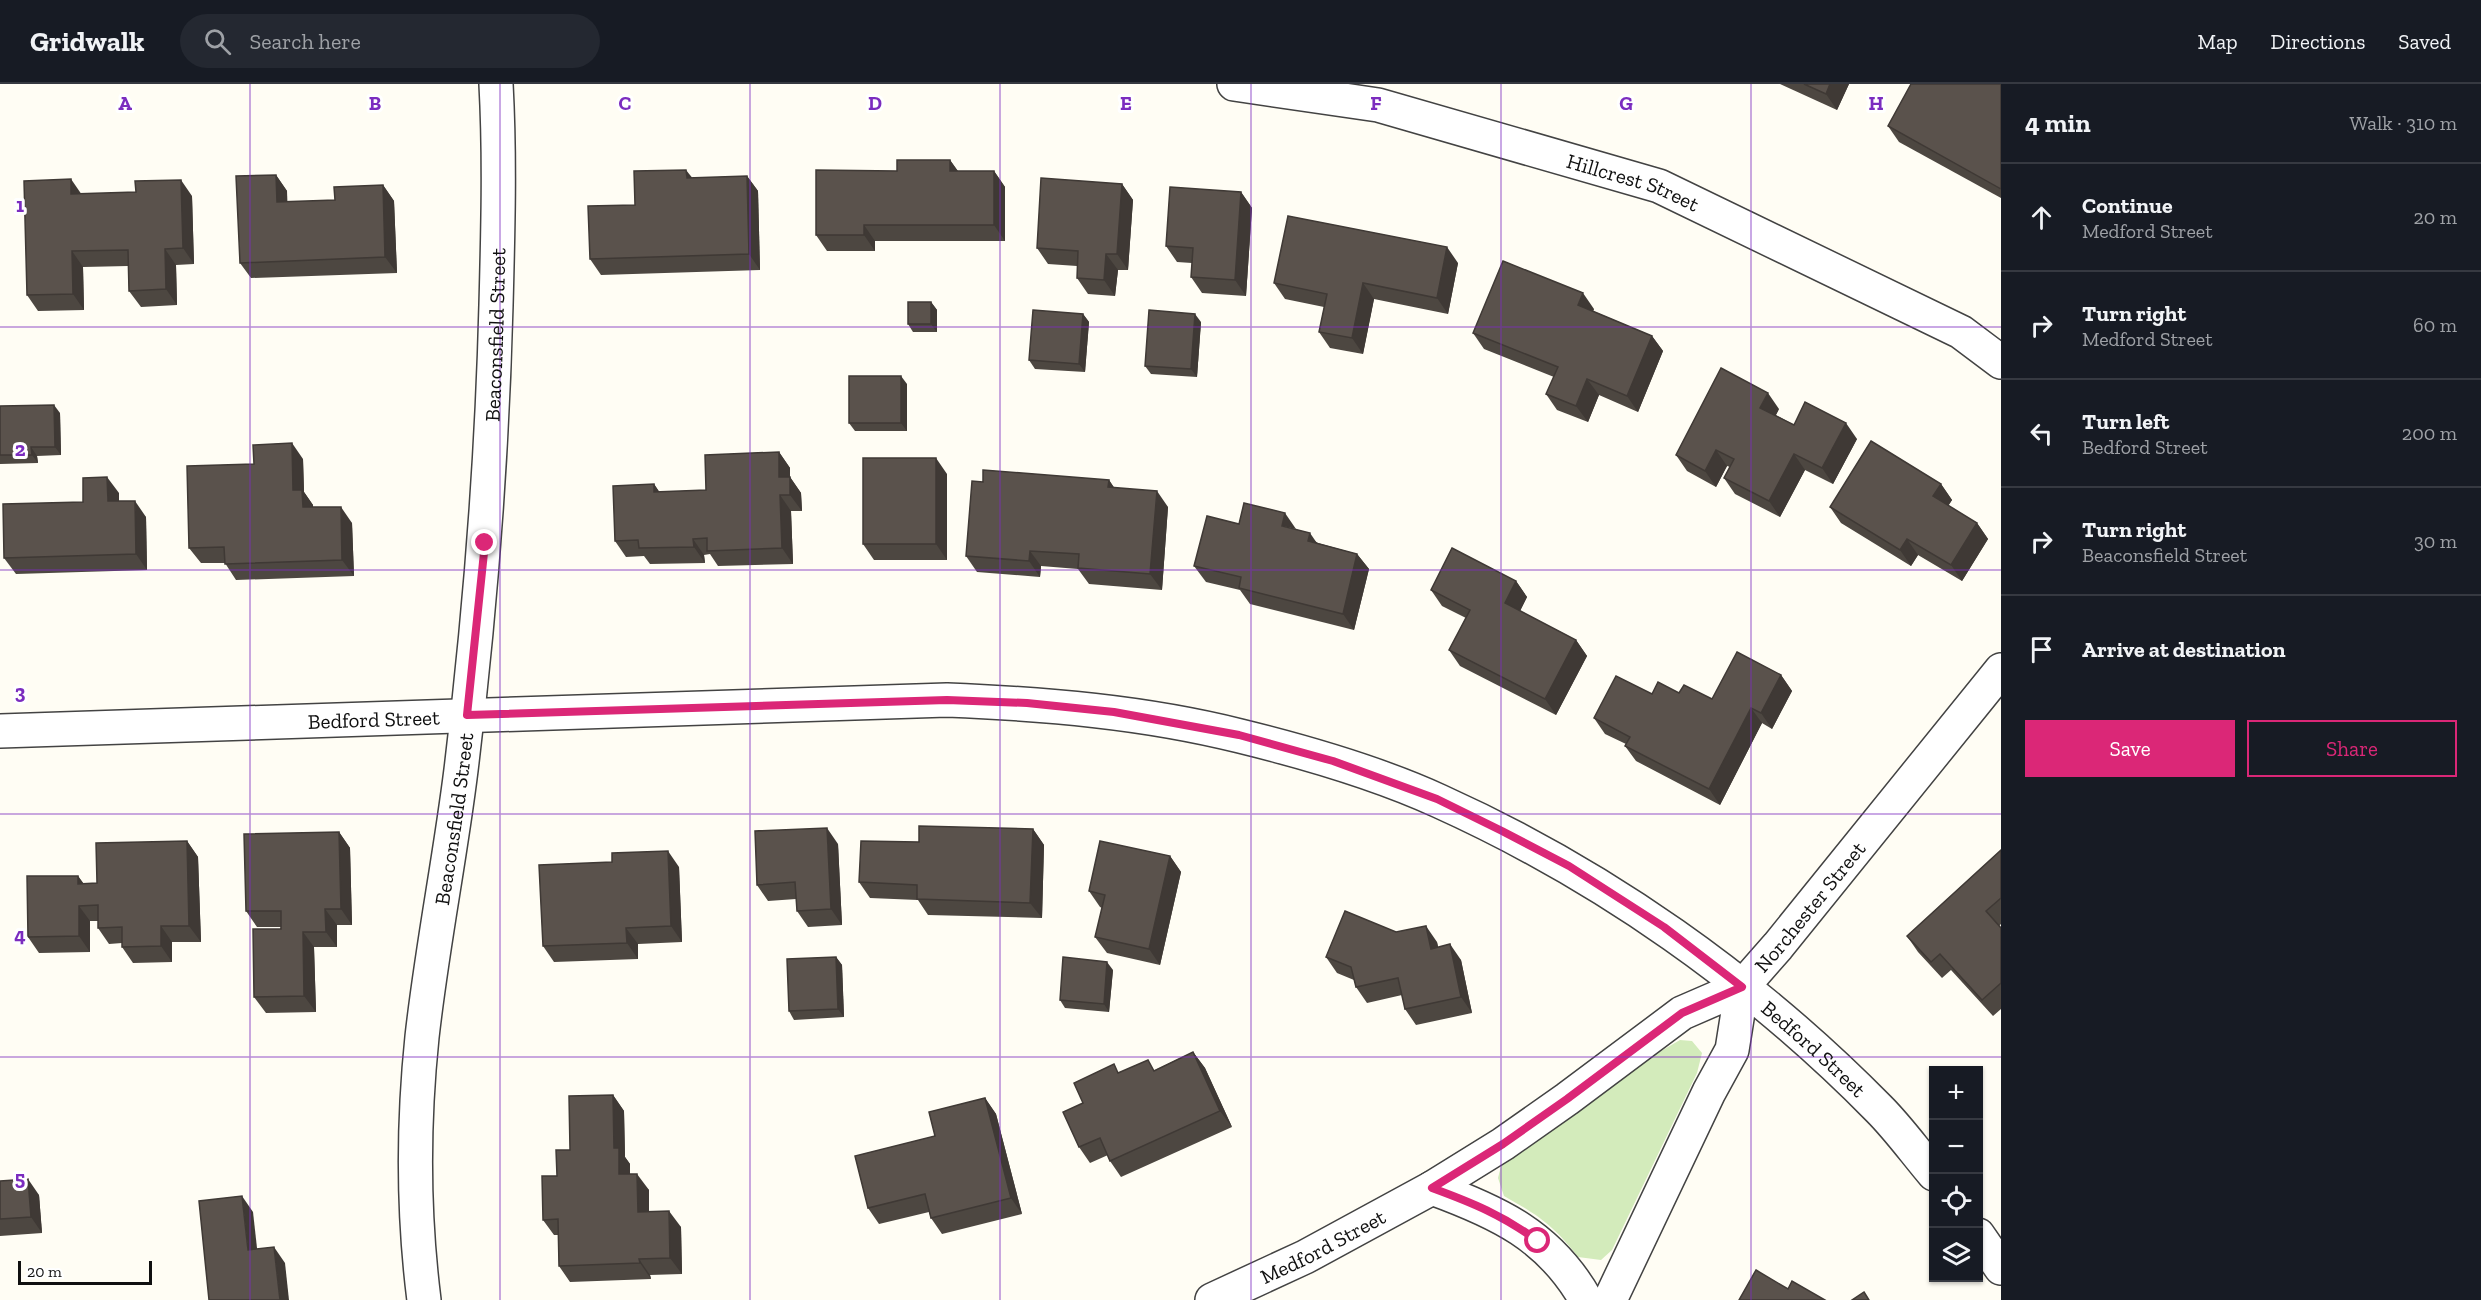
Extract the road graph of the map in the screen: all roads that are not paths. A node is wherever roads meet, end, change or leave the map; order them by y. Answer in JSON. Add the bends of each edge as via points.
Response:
{"nodes":[{"id":1,"x":496,"y":84,"type":"edge"},
{"id":2,"x":1234,"y":84,"type":"edge"},
{"id":3,"x":2001,"y":362,"type":"edge"},
{"id":4,"x":2001,"y":670,"type":"edge"},
{"id":5,"x":467,"y":715,"type":"junction"},
{"id":6,"x":0,"y":730,"type":"edge"},
{"id":7,"x":1742,"y":987,"type":"junction"},
{"id":8,"x":1929,"y":1168,"type":"edge"},
{"id":9,"x":1432,"y":1188,"type":"junction"},
{"id":10,"x":1983,"y":1242,"type":"edge"},
{"id":11,"x":2001,"y":1268,"type":"edge"},
{"id":12,"x":424,"y":1300,"type":"edge"},
{"id":13,"x":1212,"y":1300,"type":"edge"},
{"id":14,"x":1586,"y":1300,"type":"edge"},
{"id":15,"x":1610,"y":1300,"type":"edge"}],
"edges":[{"from":1,"to":5,"type":"street","name":"Beaconsfield Street","via":[[494,384],[485,543]]},
{"from":2,"to":3,"type":"street","name":"Hillcrest Street","via":[[1378,105],[1659,186],[1961,332]]},
{"from":4,"to":7,"type":"street","name":"Norchester Street"},
{"from":5,"to":6,"type":"street","name":"Bedford Street"},
{"from":5,"to":7,"type":"street","name":"Bedford Street","via":[[947,700],[1114,712],[1239,735],[1333,761],[1437,799],[1502,831],[1569,866],[1655,921]]},
{"from":5,"to":12,"type":"street","name":"Beaconsfield Street","via":[[422,1036],[416,1117],[415,1200]]},
{"from":7,"to":8,"type":"street","name":"Bedford Street","via":[[1819,1051],[1881,1111]]},
{"from":7,"to":9,"type":"street","name":"Medford Street","via":[[1682,1013],[1503,1144]]},
{"from":7,"to":15,"type":"street","name":"Norchester Street","via":[[1732,1050]]},
{"from":9,"to":13,"type":"street","name":"Medford Street","via":[[1305,1257]]},
{"from":9,"to":14,"type":"street","via":[[1484,1207],[1538,1241],[1562,1265]]},
{"from":10,"to":11,"type":"street"}]}
